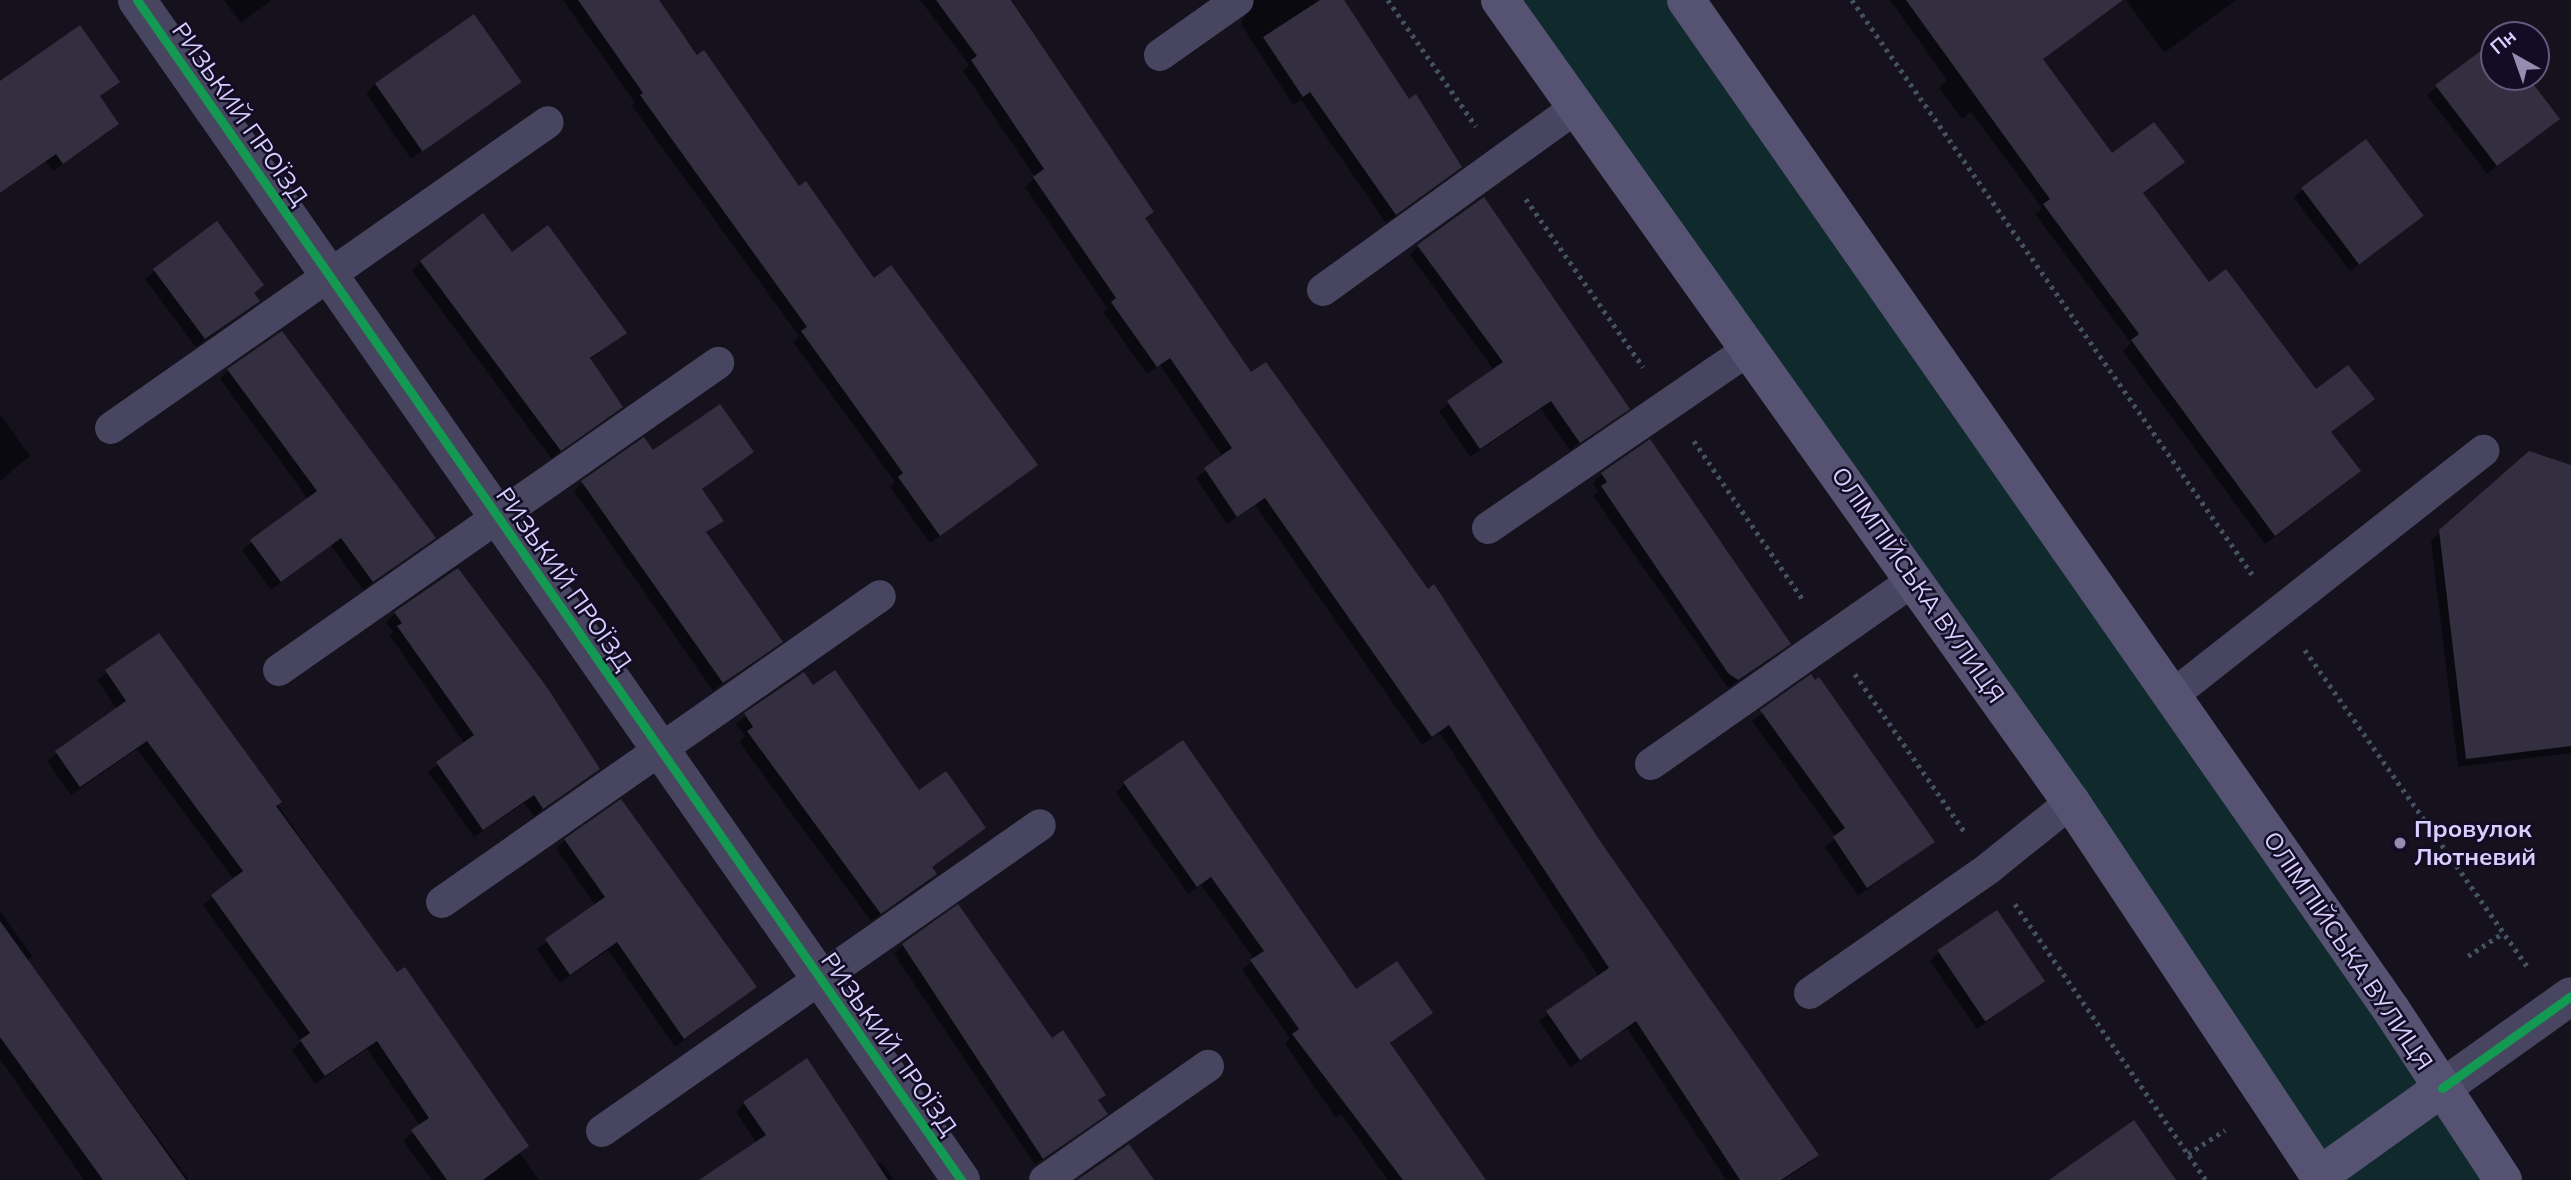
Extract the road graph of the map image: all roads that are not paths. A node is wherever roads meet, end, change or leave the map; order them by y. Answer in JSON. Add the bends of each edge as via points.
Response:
{"nodes":[{"id":1,"x":136,"y":0,"type":"edge"},
{"id":2,"x":1238,"y":0,"type":"edge"},
{"id":3,"x":1500,"y":0,"type":"edge"},
{"id":4,"x":1686,"y":0,"type":"edge"},
{"id":5,"x":1160,"y":55,"type":"dead end"},
{"id":6,"x":1577,"y":107,"type":"junction"},
{"id":7,"x":548,"y":122,"type":"dead end"},
{"id":8,"x":329,"y":276,"type":"junction"},
{"id":9,"x":1323,"y":290,"type":"dead end"},
{"id":10,"x":1751,"y":348,"type":"junction"},
{"id":11,"x":718,"y":363,"type":"dead end"},
{"id":12,"x":111,"y":428,"type":"dead end"},
{"id":13,"x":2483,"y":451,"type":"dead end"},
{"id":14,"x":497,"y":517,"type":"junction"},
{"id":15,"x":1488,"y":528,"type":"dead end"},
{"id":16,"x":1915,"y":579,"type":"junction"},
{"id":17,"x":880,"y":596,"type":"dead end"},
{"id":18,"x":279,"y":670,"type":"dead end"},
{"id":19,"x":2173,"y":695,"type":"junction"},
{"id":20,"x":660,"y":750,"type":"junction"},
{"id":21,"x":1651,"y":764,"type":"dead end"},
{"id":22,"x":2070,"y":802,"type":"junction"},
{"id":23,"x":1040,"y":825,"type":"dead end"},
{"id":24,"x":442,"y":902,"type":"dead end"},
{"id":25,"x":820,"y":979,"type":"junction"},
{"id":26,"x":1810,"y":993,"type":"dead end"},
{"id":27,"x":2563,"y":1002,"type":"edge"},
{"id":28,"x":1208,"y":1066,"type":"dead end"},
{"id":29,"x":2442,"y":1088,"type":"junction"},
{"id":30,"x":602,"y":1132,"type":"dead end"},
{"id":31,"x":2318,"y":1179,"type":"edge"},
{"id":32,"x":961,"y":1180,"type":"edge"},
{"id":33,"x":1045,"y":1180,"type":"edge"},
{"id":34,"x":2503,"y":1180,"type":"edge"}],
"edges":[{"from":1,"to":8,"type":"street","name":"РИЗЬКИЙ ПРОЇЗД"},
{"from":2,"to":5,"type":"lane"},
{"from":3,"to":6,"type":"main road","name":"ОЛІМПІЙСЬКА ВУЛИЦЯ"},
{"from":4,"to":19,"type":"main road","name":"ОЛІМПІЙСЬКА ВУЛИЦЯ"},
{"from":6,"to":9,"type":"lane"},
{"from":6,"to":10,"type":"main road","name":"ОЛІМПІЙСЬКА ВУЛИЦЯ"},
{"from":7,"to":8,"type":"lane"},
{"from":8,"to":12,"type":"lane"},
{"from":8,"to":14,"type":"street","name":"РИЗЬКИЙ ПРОЇЗД"},
{"from":10,"to":15,"type":"lane"},
{"from":10,"to":16,"type":"main road","name":"ОЛІМПІЙСЬКА ВУЛИЦЯ"},
{"from":11,"to":14,"type":"lane"},
{"from":13,"to":19,"type":"lane"},
{"from":14,"to":18,"type":"lane"},
{"from":14,"to":20,"type":"street","name":"РИЗЬКИЙ ПРОЇЗД"},
{"from":16,"to":21,"type":"lane"},
{"from":16,"to":22,"type":"main road","name":"ОЛІМПІЙСЬКА ВУЛИЦЯ"},
{"from":17,"to":20,"type":"lane"},
{"from":19,"to":29,"type":"main road","name":"ОЛІМПІЙСЬКА ВУЛИЦЯ"},
{"from":20,"to":24,"type":"lane"},
{"from":20,"to":25,"type":"street","name":"РИЗЬКИЙ ПРОЇЗД"},
{"from":22,"to":26,"type":"lane","via":[[1989,867]]},
{"from":22,"to":31,"type":"main road","name":"ОЛІМПІЙСЬКА ВУЛИЦЯ"},
{"from":23,"to":25,"type":"lane"},
{"from":25,"to":30,"type":"lane"},
{"from":25,"to":32,"type":"street","name":"РИЗЬКИЙ ПРОЇЗД"},
{"from":27,"to":29,"type":"street"},
{"from":28,"to":33,"type":"lane"},
{"from":29,"to":31,"type":"main road"},
{"from":29,"to":34,"type":"main road","name":"ОЛІМПІЙСЬКА ВУЛИЦЯ"}]}
